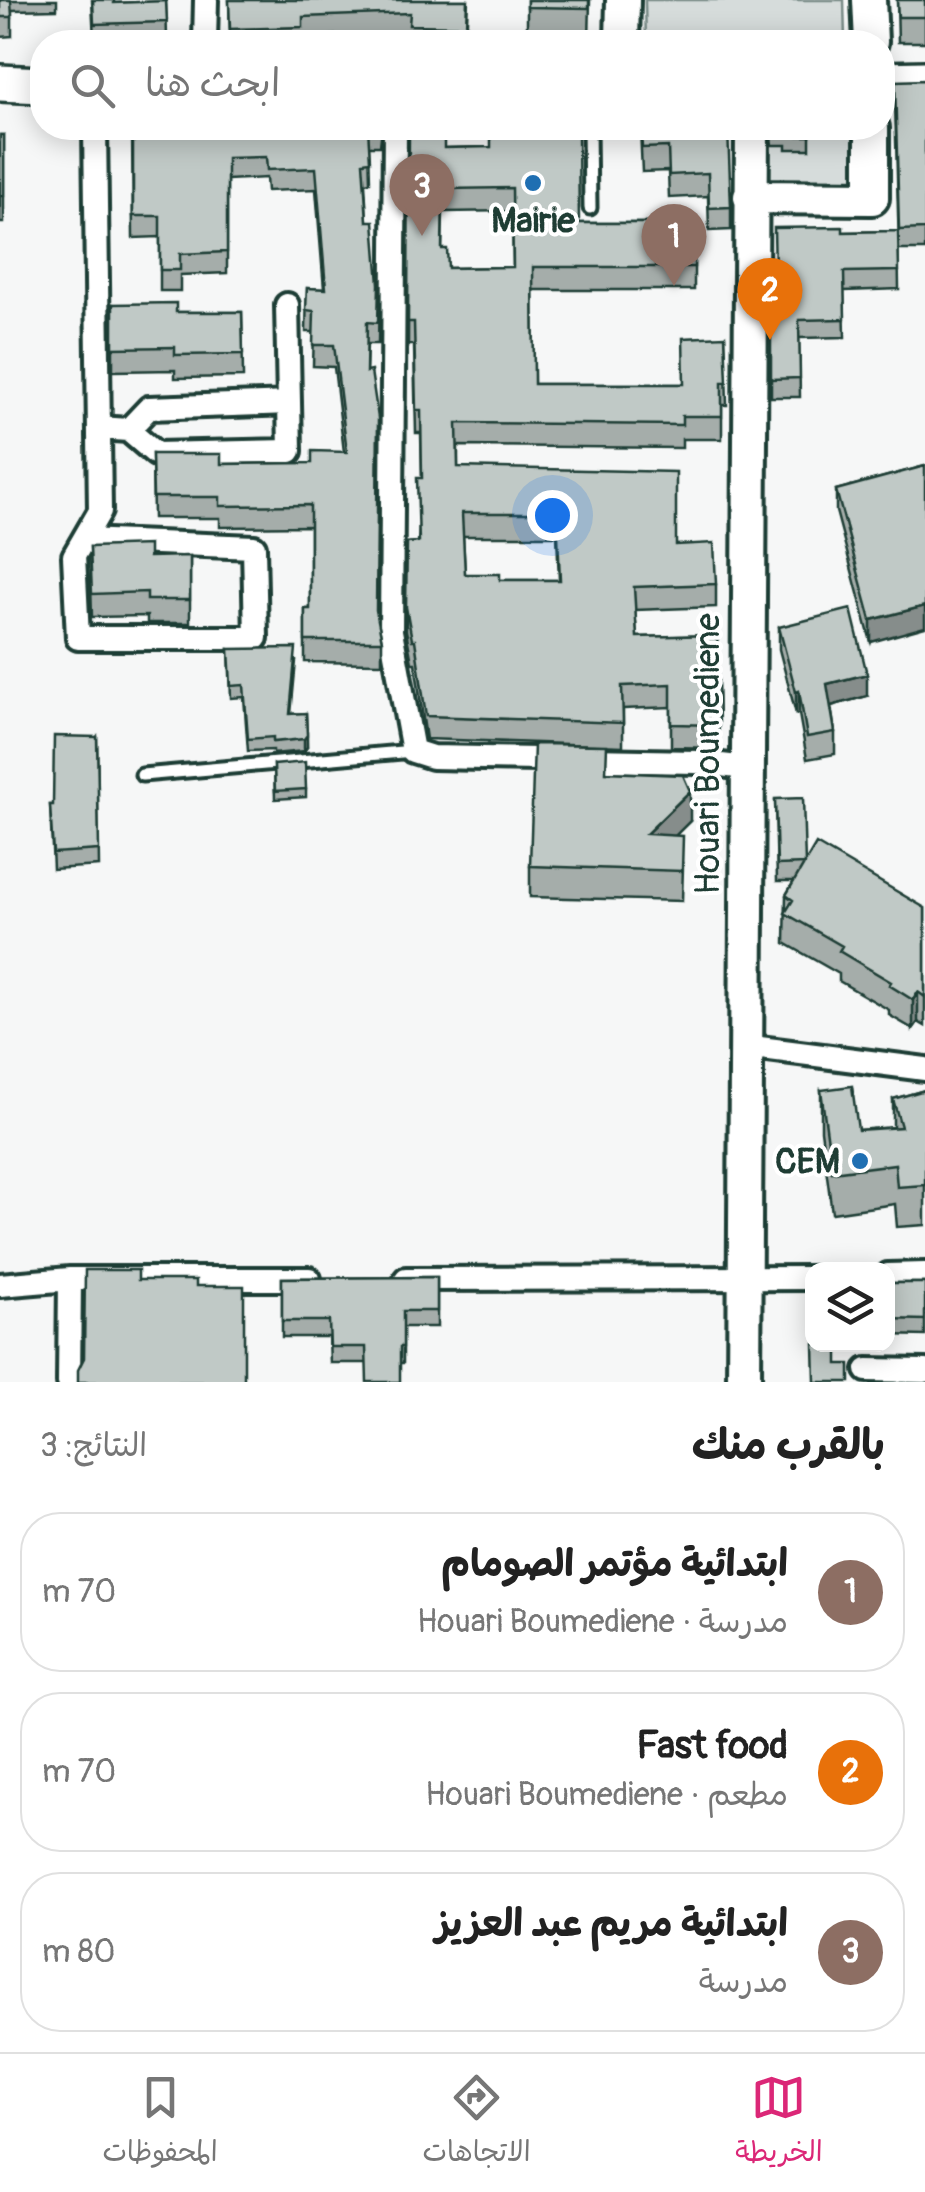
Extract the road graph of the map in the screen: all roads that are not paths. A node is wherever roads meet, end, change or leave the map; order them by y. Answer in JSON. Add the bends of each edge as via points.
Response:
{"nodes":[{"id":1,"x":206,"y":0,"type":"edge"},
{"id":2,"x":623,"y":0,"type":"edge"},
{"id":3,"x":870,"y":0,"type":"edge"},
{"id":4,"x":206,"y":30,"type":"edge"},
{"id":5,"x":622,"y":30,"type":"edge"},
{"id":6,"x":871,"y":30,"type":"edge"},
{"id":7,"x":925,"y":79,"type":"edge"},
{"id":8,"x":895,"y":80,"type":"edge"},
{"id":9,"x":0,"y":83,"type":"edge"},
{"id":10,"x":30,"y":84,"type":"edge"},
{"id":11,"x":95,"y":140,"type":"edge"},
{"id":12,"x":395,"y":140,"type":"edge"},
{"id":13,"x":588,"y":140,"type":"edge"},
{"id":14,"x":752,"y":140,"type":"edge"},
{"id":15,"x":872,"y":140,"type":"edge"},
{"id":16,"x":750,"y":197,"type":"junction"},
{"id":17,"x":590,"y":208,"type":"dead end"},
{"id":18,"x":287,"y":305,"type":"dead end"},
{"id":19,"x":289,"y":403,"type":"junction"},
{"id":20,"x":100,"y":428,"type":"junction"},
{"id":21,"x":128,"y":430,"type":"junction"},
{"id":22,"x":84,"y":540,"type":"junction"},
{"id":23,"x":412,"y":752,"type":"junction"},
{"id":24,"x":746,"y":768,"type":"junction"},
{"id":25,"x":142,"y":776,"type":"dead end"},
{"id":26,"x":746,"y":1046,"type":"junction"},
{"id":27,"x":925,"y":1069,"type":"edge"},
{"id":28,"x":925,"y":1274,"type":"edge"},
{"id":29,"x":895,"y":1275,"type":"edge"},
{"id":30,"x":805,"y":1278,"type":"edge"},
{"id":31,"x":70,"y":1279,"type":"junction"},
{"id":32,"x":328,"y":1279,"type":"edge"},
{"id":33,"x":388,"y":1279,"type":"edge"},
{"id":34,"x":744,"y":1280,"type":"junction"},
{"id":35,"x":0,"y":1285,"type":"edge"},
{"id":36,"x":925,"y":1372,"type":"edge"},
{"id":37,"x":866,"y":1376,"type":"edge"},
{"id":38,"x":69,"y":1382,"type":"edge"},
{"id":39,"x":744,"y":1382,"type":"edge"}],
"edges":[{"from":1,"to":4,"type":"street"},
{"from":2,"to":5,"type":"main road"},
{"from":3,"to":6,"type":"main road"},
{"from":7,"to":8,"type":"main road"},
{"from":9,"to":10,"type":"main road"},
{"from":11,"to":20,"type":"street"},
{"from":12,"to":23,"type":"street","via":[[391,631]]},
{"from":13,"to":17,"type":"lane"},
{"from":14,"to":16,"type":"main road","name":"Houari Boumediene"},
{"from":15,"to":16,"type":"main road","via":[[872,198]]},
{"from":16,"to":24,"type":"main road","name":"Houari Boumediene"},
{"from":18,"to":19,"type":"street"},
{"from":19,"to":21,"type":"street","via":[[149,408]]},
{"from":19,"to":21,"type":"street","via":[[290,452],[156,454]]},
{"from":20,"to":21,"type":"street"},
{"from":20,"to":22,"type":"street","via":[[100,511]]},
{"from":22,"to":22,"type":"street","via":[[74,556],[78,638],[256,638],[254,546]]},
{"from":23,"to":24,"type":"street"},
{"from":23,"to":25,"type":"lane"},
{"from":24,"to":26,"type":"main road","name":"Houari Boumediene"},
{"from":26,"to":27,"type":"street"},
{"from":26,"to":34,"type":"main road","name":"Houari Boumediene"},
{"from":28,"to":29,"type":"street"},
{"from":30,"to":34,"type":"street"},
{"from":31,"to":32,"type":"street"},
{"from":31,"to":35,"type":"street"},
{"from":31,"to":38,"type":"street"},
{"from":33,"to":34,"type":"street"},
{"from":34,"to":39,"type":"main road","name":"Houari Boumediene"},
{"from":36,"to":37,"type":"street"}]}
